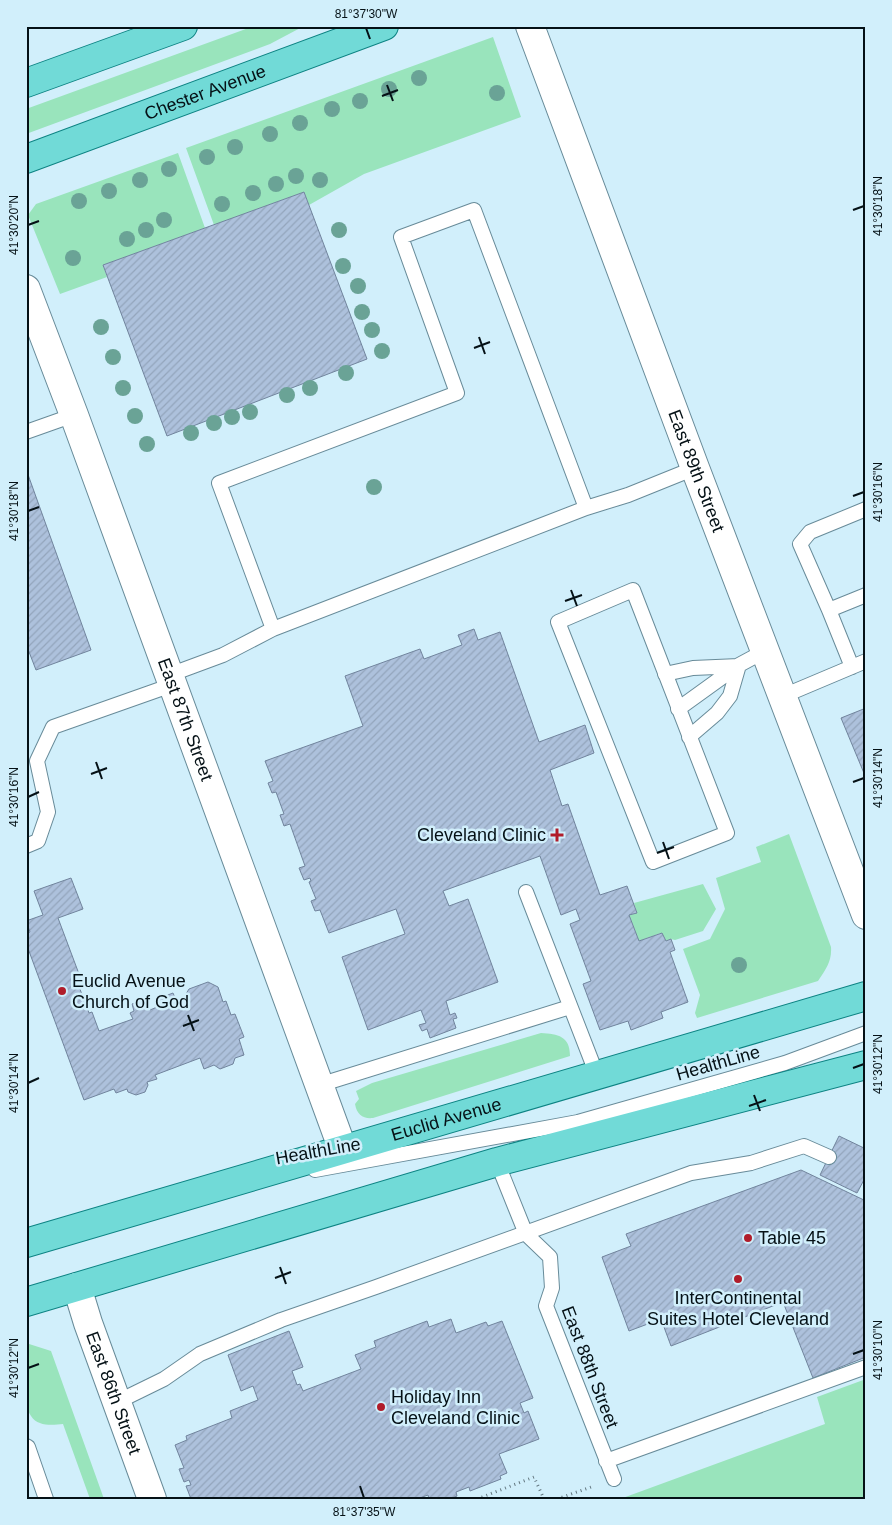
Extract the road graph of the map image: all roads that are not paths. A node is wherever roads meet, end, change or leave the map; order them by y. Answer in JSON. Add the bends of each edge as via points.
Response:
{"nodes":[{"id":1,"x":183,"y":26,"type":"edge"},
{"id":2,"x":384,"y":26,"type":"edge"},
{"id":3,"x":530,"y":26,"type":"edge"},
{"id":4,"x":26,"y":83,"type":"edge"},
{"id":5,"x":26,"y":160,"type":"edge"},
{"id":6,"x":26,"y":289,"type":"edge"},
{"id":7,"x":74,"y":415,"type":"junction"},
{"id":8,"x":26,"y":432,"type":"edge"},
{"id":9,"x":695,"y":468,"type":"junction"},
{"id":10,"x":586,"y":508,"type":"junction"},
{"id":11,"x":866,"y":509,"type":"edge"},
{"id":12,"x":866,"y":595,"type":"edge"},
{"id":13,"x":829,"y":610,"type":"junction"},
{"id":14,"x":273,"y":629,"type":"junction"},
{"id":15,"x":765,"y":651,"type":"junction"},
{"id":16,"x":866,"y":661,"type":"edge"},
{"id":17,"x":740,"y":665,"type":"junction"},
{"id":18,"x":852,"y":666,"type":"junction"},
{"id":19,"x":665,"y":674,"type":"junction"},
{"id":20,"x":171,"y":680,"type":"junction"},
{"id":21,"x":782,"y":696,"type":"junction"},
{"id":22,"x":678,"y":709,"type":"junction"},
{"id":23,"x":689,"y":737,"type":"junction"},
{"id":24,"x":26,"y":846,"type":"edge"},
{"id":25,"x":526,"y":892,"type":"dead end"},
{"id":26,"x":866,"y":915,"type":"edge"},
{"id":27,"x":866,"y":996,"type":"edge"},
{"id":28,"x":570,"y":1007,"type":"junction"},
{"id":29,"x":866,"y":1033,"type":"edge"},
{"id":30,"x":866,"y":1065,"type":"edge"},
{"id":31,"x":597,"y":1075,"type":"junction"},
{"id":32,"x":318,"y":1085,"type":"junction"},
{"id":33,"x":578,"y":1122,"type":"junction"},
{"id":34,"x":342,"y":1150,"type":"junction"},
{"id":35,"x":538,"y":1151,"type":"junction"},
{"id":36,"x":829,"y":1157,"type":"dead end"},
{"id":37,"x":497,"y":1162,"type":"junction"},
{"id":38,"x":212,"y":1189,"type":"junction"},
{"id":39,"x":526,"y":1234,"type":"junction"},
{"id":40,"x":26,"y":1243,"type":"edge"},
{"id":41,"x":77,"y":1287,"type":"junction"},
{"id":42,"x":26,"y":1302,"type":"edge"},
{"id":43,"x":866,"y":1367,"type":"edge"},
{"id":44,"x":117,"y":1402,"type":"junction"},
{"id":45,"x":26,"y":1446,"type":"edge"},
{"id":46,"x":606,"y":1461,"type":"junction"},
{"id":47,"x":614,"y":1479,"type":"road end"},
{"id":48,"x":46,"y":1499,"type":"edge"},
{"id":49,"x":152,"y":1499,"type":"edge"}],
"edges":[{"from":1,"to":4,"type":"main road"},
{"from":2,"to":5,"type":"main road","name":"Chester Avenue"},
{"from":3,"to":9,"type":"street","name":"East 89th Street"},
{"from":6,"to":7,"type":"street","name":"East 87th Street"},
{"from":7,"to":8,"type":"lane"},
{"from":7,"to":20,"type":"street","name":"East 87th Street"},
{"from":9,"to":10,"type":"lane"},
{"from":9,"to":15,"type":"street","name":"East 89th Street"},
{"from":10,"to":14,"type":"lane"},
{"from":10,"to":14,"type":"lane","via":[[474,210],[401,237],[457,393],[219,483]]},
{"from":11,"to":13,"type":"lane","via":[[810,532],[800,544]]},
{"from":12,"to":13,"type":"lane"},
{"from":13,"to":18,"type":"lane"},
{"from":14,"to":20,"type":"lane"},
{"from":15,"to":17,"type":"lane"},
{"from":15,"to":21,"type":"street","name":"East 89th Street"},
{"from":16,"to":18,"type":"lane"},
{"from":17,"to":19,"type":"lane","via":[[693,668]]},
{"from":17,"to":22,"type":"lane"},
{"from":17,"to":23,"type":"lane","via":[[730,696],[717,713]]},
{"from":18,"to":21,"type":"lane"},
{"from":19,"to":22,"type":"lane"},
{"from":19,"to":23,"type":"lane","via":[[632,590],[558,622],[653,862],[728,833]]},
{"from":20,"to":24,"type":"lane","via":[[53,727],[37,761],[48,812],[38,842]]},
{"from":20,"to":32,"type":"street","name":"East 87th Street"},
{"from":21,"to":26,"type":"street","name":"East 89th Street"},
{"from":22,"to":23,"type":"lane"},
{"from":25,"to":28,"type":"lane"},
{"from":27,"to":31,"type":"main road","name":"Euclid Avenue"},
{"from":28,"to":31,"type":"lane"},
{"from":28,"to":32,"type":"lane"},
{"from":29,"to":33,"type":"lane","name":"HealthLine","via":[[785,1063]]},
{"from":30,"to":35,"type":"main road"},
{"from":31,"to":34,"type":"main road","name":"Euclid Avenue"},
{"from":32,"to":34,"type":"street","name":"East 87th Street"},
{"from":33,"to":35,"type":"lane","name":"HealthLine"},
{"from":33,"to":38,"type":"lane","name":"HealthLine"},
{"from":34,"to":38,"type":"main road","name":"Euclid Avenue"},
{"from":35,"to":37,"type":"main road"},
{"from":36,"to":39,"type":"lane","via":[[804,1146],[751,1163],[691,1173]]},
{"from":37,"to":39,"type":"lane","name":"East 88th Street"},
{"from":37,"to":41,"type":"main road"},
{"from":38,"to":40,"type":"main road","name":"Euclid Avenue"},
{"from":39,"to":44,"type":"lane","via":[[231,1340],[200,1354],[164,1379]]},
{"from":39,"to":46,"type":"lane","name":"East 88th Street","via":[[550,1257],[552,1288],[546,1306]]},
{"from":41,"to":42,"type":"main road"},
{"from":41,"to":44,"type":"street","name":"East 86th Street"},
{"from":43,"to":46,"type":"lane"},
{"from":44,"to":49,"type":"street","name":"East 86th Street"},
{"from":45,"to":48,"type":"lane"},
{"from":46,"to":47,"type":"lane","name":"East 88th Street"}]}
